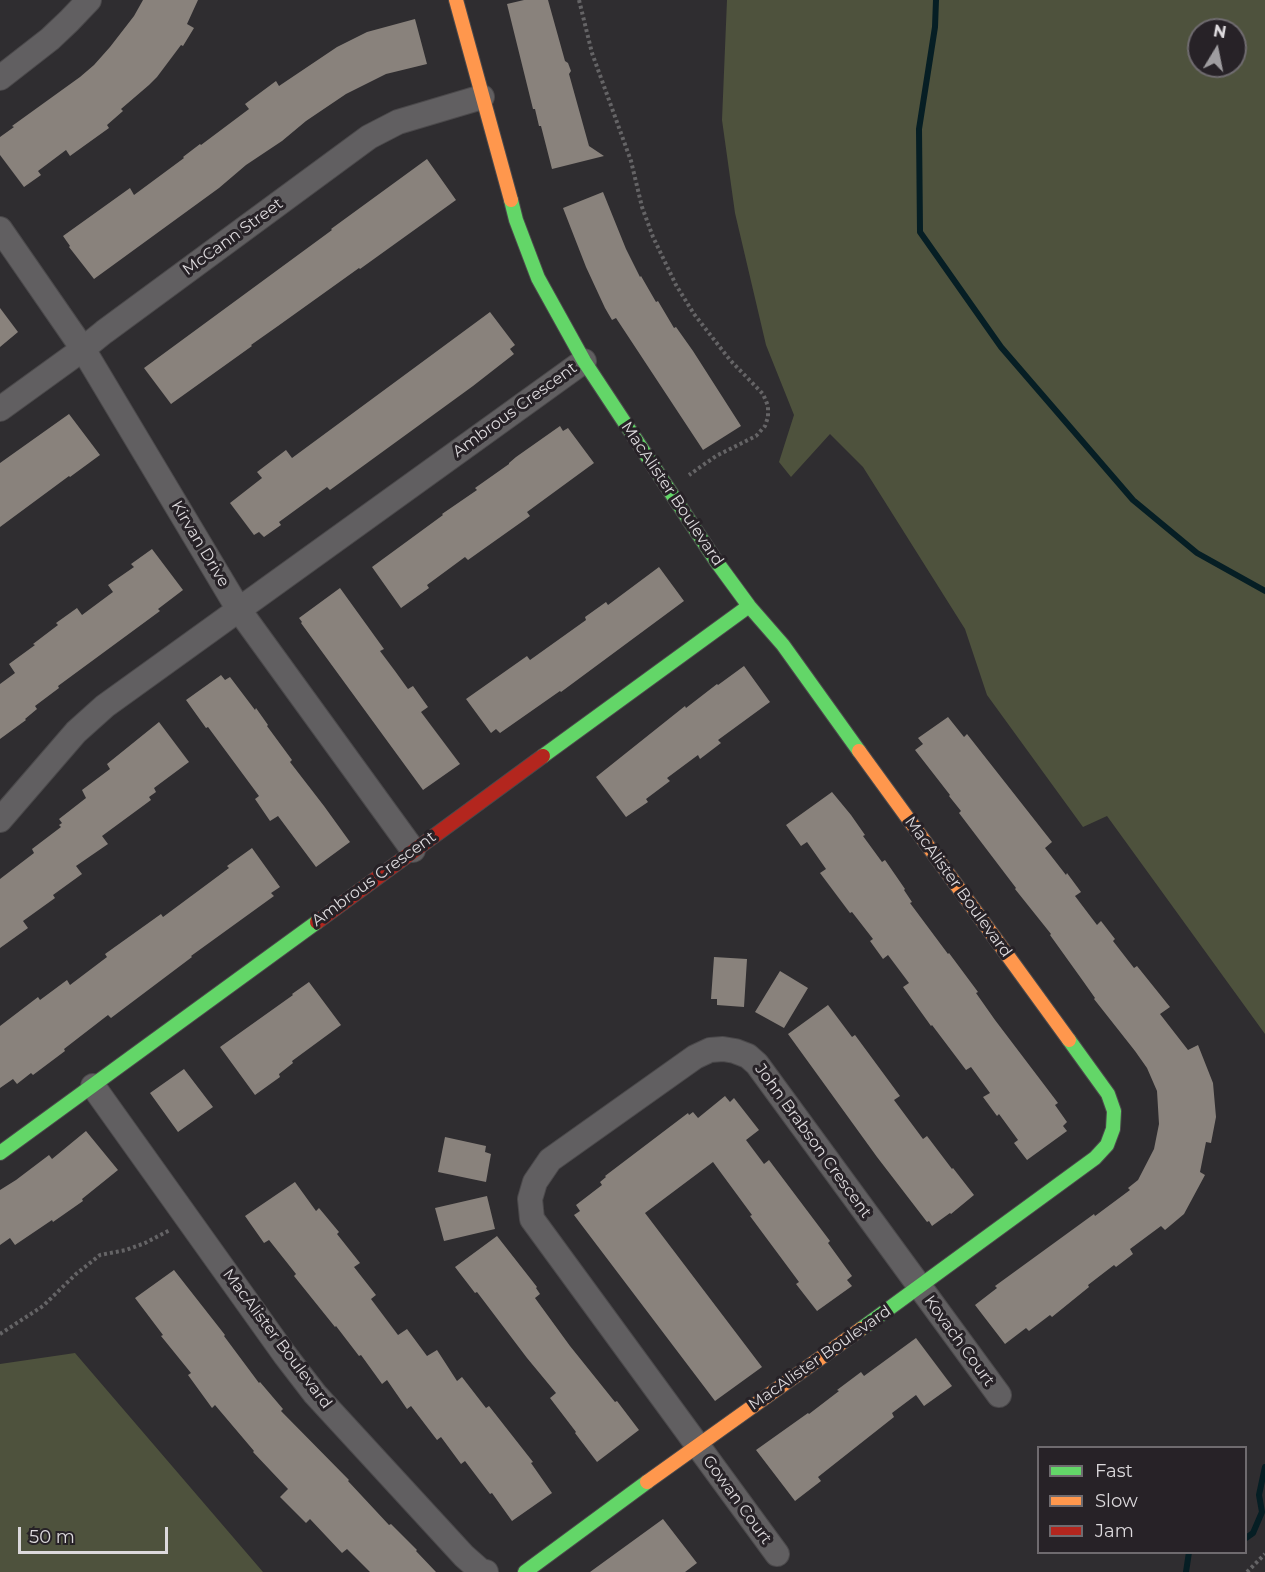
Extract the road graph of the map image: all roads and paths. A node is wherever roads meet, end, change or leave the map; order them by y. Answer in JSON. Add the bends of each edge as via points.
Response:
{"nodes":[{"id":1,"x":89,"y":0,"type":"edge"},
{"id":2,"x":456,"y":0,"type":"edge"},
{"id":3,"x":579,"y":0,"type":"edge"},
{"id":4,"x":0,"y":78,"type":"edge"},
{"id":5,"x":482,"y":97,"type":"junction"},
{"id":6,"x":0,"y":229,"type":"edge"},
{"id":7,"x":83,"y":349,"type":"junction"},
{"id":8,"x":584,"y":361,"type":"junction"},
{"id":9,"x":0,"y":409,"type":"edge"},
{"id":10,"x":669,"y":490,"type":"junction"},
{"id":11,"x":749,"y":606,"type":"junction"},
{"id":12,"x":239,"y":610,"type":"junction"},
{"id":13,"x":0,"y":820,"type":"edge"},
{"id":14,"x":413,"y":850,"type":"junction"},
{"id":15,"x":93,"y":1086,"type":"junction"},
{"id":16,"x":0,"y":1153,"type":"edge"},
{"id":17,"x":187,"y":1218,"type":"junction"},
{"id":18,"x":920,"y":1287,"type":"junction"},
{"id":19,"x":0,"y":1334,"type":"edge"},
{"id":20,"x":999,"y":1395,"type":"dead end"},
{"id":21,"x":698,"y":1445,"type":"junction"},
{"id":22,"x":777,"y":1554,"type":"dead end"},
{"id":23,"x":1265,"y":1554,"type":"edge"},
{"id":24,"x":486,"y":1572,"type":"edge"},
{"id":25,"x":525,"y":1572,"type":"edge"},
{"id":26,"x":1246,"y":1572,"type":"edge"}],
"edges":[{"from":1,"to":4,"type":"street","via":[[50,39]]},
{"from":2,"to":5,"type":"street","name":"MacAlister Boulevard"},
{"from":3,"to":10,"type":"path","via":[[592,53],[631,161],[653,237],[694,314],[763,394],[768,406],[765,426],[756,436],[716,456]]},
{"from":5,"to":7,"type":"street","name":"McCann Street","via":[[398,122],[369,137]]},
{"from":5,"to":8,"type":"street","name":"MacAlister Boulevard","via":[[516,220],[538,278]]},
{"from":6,"to":7,"type":"street","name":"Kirvan Drive"},
{"from":7,"to":9,"type":"street","name":"McCann Street"},
{"from":7,"to":12,"type":"street","name":"Kirvan Drive"},
{"from":8,"to":10,"type":"street","name":"MacAlister Boulevard"},
{"from":8,"to":12,"type":"street","name":"Ambrous Crescent"},
{"from":10,"to":11,"type":"street","name":"MacAlister Boulevard"},
{"from":11,"to":14,"type":"street","name":"Ambrous Crescent"},
{"from":11,"to":18,"type":"street","name":"MacAlister Boulevard","via":[[783,645],[1108,1094],[1114,1111],[1107,1145],[1095,1158]]},
{"from":12,"to":13,"type":"street","name":"Ambrous Crescent","via":[[98,712]]},
{"from":12,"to":14,"type":"street","name":"Kirvan Drive"},
{"from":14,"to":15,"type":"street","name":"Ambrous Crescent"},
{"from":15,"to":16,"type":"street","name":"Ambrous Crescent"},
{"from":15,"to":17,"type":"street","name":"MacAlister Boulevard"},
{"from":17,"to":19,"type":"path","via":[[145,1244],[100,1255],[43,1306]]},
{"from":17,"to":24,"type":"street","name":"MacAlister Boulevard","via":[[315,1394],[464,1556]]},
{"from":18,"to":20,"type":"street","name":"Kovach Court"},
{"from":18,"to":21,"type":"street","name":"MacAlister Boulevard"},
{"from":18,"to":21,"type":"street","name":"John Brabson Crescent","via":[[757,1064],[735,1051],[710,1050],[695,1057],[550,1160],[535,1182],[530,1199],[532,1219]]},
{"from":21,"to":22,"type":"street","name":"Gowan Court"},
{"from":21,"to":25,"type":"street","name":"MacAlister Boulevard"},
{"from":23,"to":26,"type":"path"}]}
